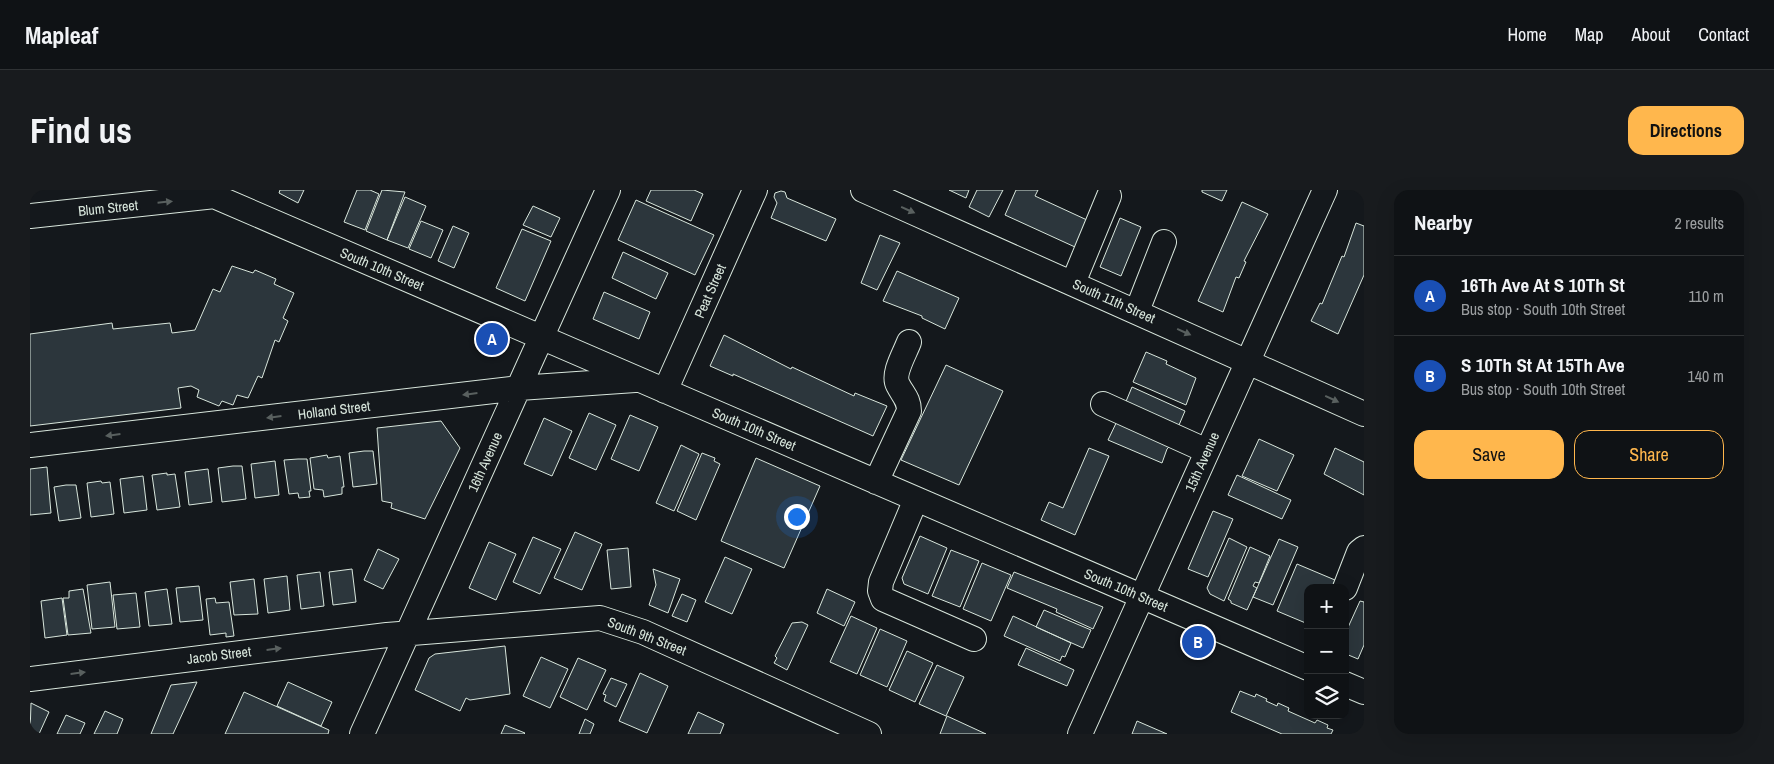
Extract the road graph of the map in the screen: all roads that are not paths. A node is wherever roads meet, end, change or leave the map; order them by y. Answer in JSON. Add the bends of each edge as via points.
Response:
{"nodes":[{"id":1,"x":608,"y":190,"type":"edge"},
{"id":2,"x":755,"y":190,"type":"edge"},
{"id":3,"x":863,"y":190,"type":"edge"},
{"id":4,"x":1324,"y":190,"type":"edge"},
{"id":5,"x":208,"y":193,"type":"edge"},
{"id":6,"x":1109,"y":196,"type":"dead end"},
{"id":7,"x":30,"y":216,"type":"edge"},
{"id":8,"x":1164,"y":242,"type":"dead end"},
{"id":9,"x":1073,"y":283,"type":"junction"},
{"id":10,"x":1137,"y":311,"type":"junction"},
{"id":11,"x":541,"y":338,"type":"junction"},
{"id":12,"x":909,"y":342,"type":"dead end"},
{"id":13,"x":1248,"y":360,"type":"junction"},
{"id":14,"x":638,"y":379,"type":"junction"},
{"id":15,"x":518,"y":388,"type":"junction"},
{"id":16,"x":665,"y":391,"type":"junction"},
{"id":17,"x":1103,"y":404,"type":"dead end"},
{"id":18,"x":1364,"y":414,"type":"edge"},
{"id":19,"x":30,"y":445,"type":"edge"},
{"id":20,"x":1207,"y":451,"type":"junction"},
{"id":21,"x":876,"y":482,"type":"junction"},
{"id":22,"x":916,"y":499,"type":"junction"},
{"id":23,"x":1364,"y":548,"type":"edge"},
{"id":24,"x":1347,"y":584,"type":"edge"},
{"id":25,"x":1142,"y":596,"type":"junction"},
{"id":26,"x":408,"y":633,"type":"junction"},
{"id":27,"x":974,"y":639,"type":"dead end"},
{"id":28,"x":1304,"y":666,"type":"edge"},
{"id":29,"x":30,"y":679,"type":"edge"},
{"id":30,"x":1349,"y":686,"type":"edge"},
{"id":31,"x":1364,"y":692,"type":"edge"},
{"id":32,"x":362,"y":734,"type":"edge"},
{"id":33,"x":869,"y":734,"type":"edge"},
{"id":34,"x":1080,"y":734,"type":"edge"}],
"edges":[{"from":1,"to":11,"type":"street","name":"16th Avenue"},
{"from":2,"to":16,"type":"street","name":"Peat Street"},
{"from":3,"to":9,"type":"street","name":"South 11th Street","one_way":true},
{"from":4,"to":13,"type":"street","name":"15th Avenue"},
{"from":7,"to":5,"type":"street","name":"Blum Street","one_way":true},
{"from":5,"to":11,"type":"street","name":"South 10th Street"},
{"from":6,"to":9,"type":"street"},
{"from":8,"to":10,"type":"street"},
{"from":9,"to":10,"type":"street","name":"South 11th Street"},
{"from":10,"to":13,"type":"street","name":"South 11th Street","one_way":true},
{"from":11,"to":14,"type":"street","name":"South 10th Street"},
{"from":11,"to":15,"type":"street","name":"16th Avenue"},
{"from":12,"to":21,"type":"street","via":[[897,374],[897,383],[909,401],[909,411]]},
{"from":13,"to":18,"type":"street","name":"South 11th Street","one_way":true},
{"from":13,"to":20,"type":"street","name":"15th Avenue"},
{"from":14,"to":15,"type":"street","name":"Holland Street"},
{"from":14,"to":16,"type":"street","name":"South 10th Street"},
{"from":15,"to":19,"type":"street","name":"Holland Street","one_way":true},
{"from":15,"to":26,"type":"street","name":"16th Avenue"},
{"from":16,"to":21,"type":"street","name":"South 10th Street"},
{"from":17,"to":20,"type":"street"},
{"from":20,"to":25,"type":"street","name":"15th Avenue"},
{"from":21,"to":22,"type":"street","name":"South 10th Street"},
{"from":22,"to":25,"type":"street","name":"South 10th Street"},
{"from":22,"to":27,"type":"street","via":[[880,591],[883,599]]},
{"from":23,"to":24,"type":"street","via":[[1359,552]]},
{"from":25,"to":28,"type":"street","name":"South 10th Street"},
{"from":25,"to":34,"type":"street","name":"15th Avenue"},
{"from":29,"to":26,"type":"street","name":"Jacob Street","one_way":true},
{"from":26,"to":32,"type":"street","name":"16th Avenue"},
{"from":26,"to":33,"type":"street","name":"South 9th Street","via":[[600,618],[643,632]]},
{"from":30,"to":31,"type":"street"}]}
